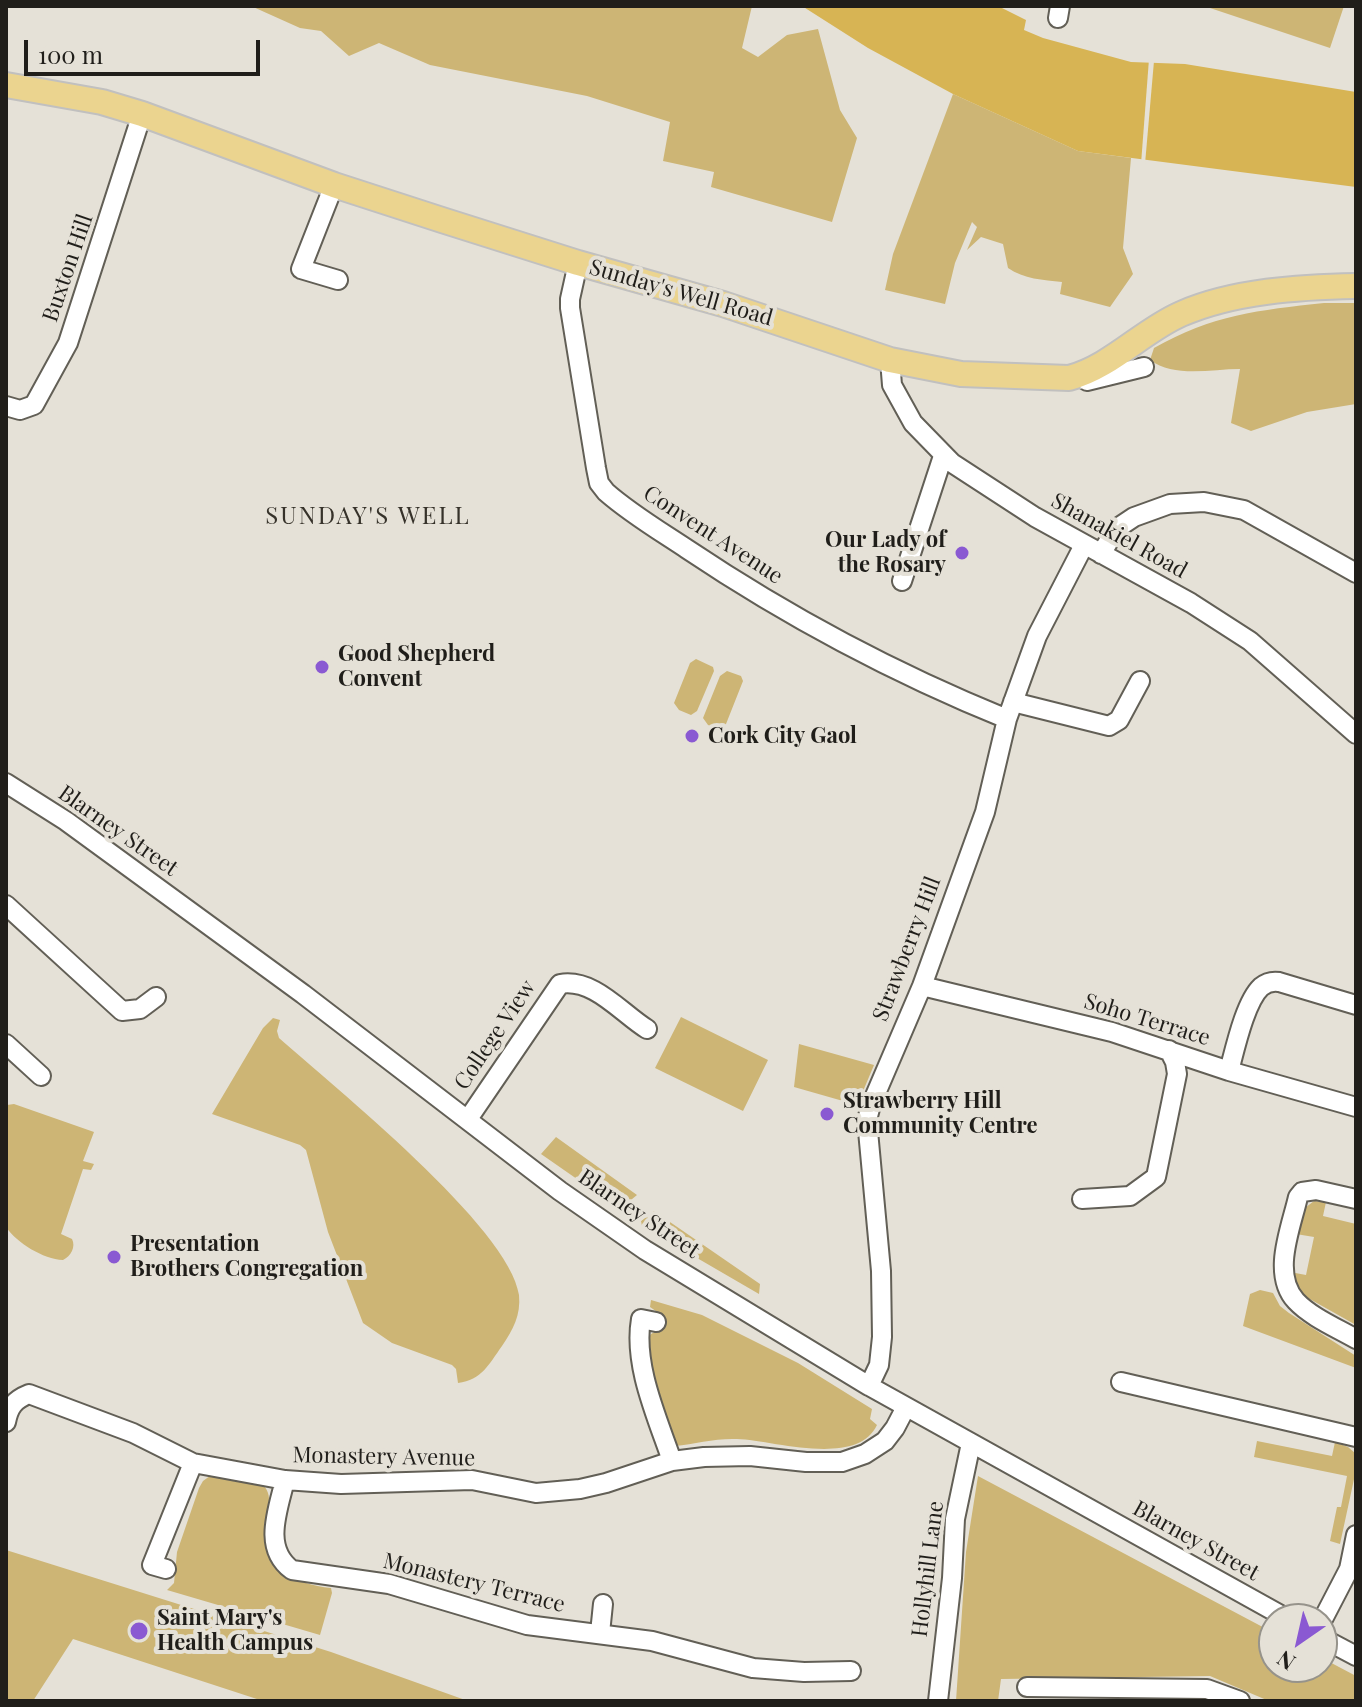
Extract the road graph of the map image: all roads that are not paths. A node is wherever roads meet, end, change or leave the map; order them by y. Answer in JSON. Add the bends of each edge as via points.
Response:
{"nodes":[{"id":1,"x":6,"y":85,"type":"edge"},
{"id":2,"x":142,"y":114,"type":"junction"},
{"id":3,"x":334,"y":185,"type":"junction"},
{"id":4,"x":578,"y":263,"type":"junction"},
{"id":5,"x":338,"y":280,"type":"dead end"},
{"id":6,"x":1356,"y":286,"type":"edge"},
{"id":7,"x":890,"y":360,"type":"junction"},
{"id":8,"x":1144,"y":367,"type":"dead end"},
{"id":9,"x":1080,"y":375,"type":"junction"},
{"id":10,"x":7,"y":406,"type":"edge"},
{"id":11,"x":943,"y":456,"type":"junction"},
{"id":12,"x":1093,"y":549,"type":"junction"},
{"id":13,"x":1356,"y":573,"type":"edge"},
{"id":14,"x":902,"y":581,"type":"dead end"},
{"id":15,"x":1140,"y":681,"type":"dead end"},
{"id":16,"x":1010,"y":710,"type":"junction"},
{"id":17,"x":1356,"y":734,"type":"edge"},
{"id":18,"x":6,"y":783,"type":"edge"},
{"id":19,"x":6,"y":905,"type":"edge"},
{"id":20,"x":922,"y":986,"type":"junction"},
{"id":21,"x":156,"y":997,"type":"dead end"},
{"id":22,"x":1355,"y":1001,"type":"edge"},
{"id":23,"x":647,"y":1029,"type":"dead end"},
{"id":24,"x":6,"y":1044,"type":"edge"},
{"id":25,"x":1169,"y":1050,"type":"junction"},
{"id":26,"x":1229,"y":1071,"type":"junction"},
{"id":27,"x":41,"y":1076,"type":"dead end"},
{"id":28,"x":1356,"y":1107,"type":"edge"},
{"id":29,"x":468,"y":1119,"type":"junction"},
{"id":30,"x":1082,"y":1199,"type":"dead end"},
{"id":31,"x":1356,"y":1199,"type":"edge"},
{"id":32,"x":649,"y":1320,"type":"dead end"},
{"id":33,"x":1356,"y":1339,"type":"edge"},
{"id":34,"x":1121,"y":1382,"type":"dead end"},
{"id":35,"x":869,"y":1386,"type":"junction"},
{"id":36,"x":906,"y":1407,"type":"junction"},
{"id":37,"x":6,"y":1422,"type":"edge"},
{"id":38,"x":1356,"y":1437,"type":"edge"},
{"id":39,"x":971,"y":1443,"type":"junction"},
{"id":40,"x":672,"y":1461,"type":"junction"},
{"id":41,"x":193,"y":1463,"type":"junction"},
{"id":42,"x":285,"y":1480,"type":"junction"},
{"id":43,"x":1356,"y":1535,"type":"edge"},
{"id":44,"x":166,"y":1569,"type":"dead end"},
{"id":45,"x":1259,"y":1603,"type":"edge"},
{"id":46,"x":1331,"y":1603,"type":"edge"},
{"id":47,"x":603,"y":1604,"type":"dead end"},
{"id":48,"x":600,"y":1633,"type":"junction"},
{"id":49,"x":1338,"y":1646,"type":"edge"},
{"id":50,"x":1356,"y":1656,"type":"edge"},
{"id":51,"x":851,"y":1671,"type":"dead end"},
{"id":52,"x":1027,"y":1687,"type":"dead end"},
{"id":53,"x":938,"y":1701,"type":"edge"},
{"id":54,"x":1240,"y":1701,"type":"edge"}],
"edges":[{"from":1,"to":2,"type":"main road","name":"Sunday's Well Road"},
{"from":2,"to":3,"type":"main road","name":"Sunday's Well Road"},
{"from":2,"to":10,"type":"street","name":"Buxton Hill","via":[[68,343],[34,405],[20,410]]},
{"from":3,"to":4,"type":"main road","name":"Sunday's Well Road"},
{"from":3,"to":5,"type":"street","via":[[301,269]]},
{"from":4,"to":7,"type":"main road","name":"Sunday's Well Road"},
{"from":4,"to":16,"type":"street","name":"Convent Avenue","via":[[570,308],[594,460],[606,492],[791,613],[893,667]]},
{"from":6,"to":9,"type":"main road","name":"Sunday's Well Road","via":[[1248,296],[1193,310]]},
{"from":7,"to":9,"type":"main road","name":"Sunday's Well Road","via":[[961,374]]},
{"from":7,"to":11,"type":"street","name":"Shanakiel Road","via":[[890,378],[903,406]]},
{"from":8,"to":9,"type":"street","via":[[1087,381]]},
{"from":11,"to":12,"type":"street","name":"Shanakiel Road"},
{"from":11,"to":14,"type":"street"},
{"from":12,"to":13,"type":"street","name":"Strawberry Hill","via":[[1134,517],[1170,504],[1204,502],[1244,510]]},
{"from":12,"to":16,"type":"street","name":"Strawberry Hill","via":[[1037,636]]},
{"from":12,"to":17,"type":"street","name":"Shanakiel Road","via":[[1250,641]]},
{"from":15,"to":16,"type":"street","name":"Convent Avenue","via":[[1119,720],[1109,726]]},
{"from":16,"to":20,"type":"street","name":"Strawberry Hill","via":[[985,812]]},
{"from":18,"to":29,"type":"street","name":"Blarney Street","via":[[66,821]]},
{"from":19,"to":21,"type":"street","via":[[122,1011],[140,1009]]},
{"from":20,"to":25,"type":"street","name":"Soho Terrace","via":[[1037,1011]]},
{"from":20,"to":35,"type":"street","name":"Strawberry Hill","via":[[867,1120],[882,1337],[879,1365]]},
{"from":22,"to":26,"type":"street","via":[[1270,981],[1252,1002]]},
{"from":23,"to":29,"type":"street","name":"College View","via":[[585,986],[560,984]]},
{"from":24,"to":27,"type":"street"},
{"from":25,"to":26,"type":"street","name":"Soho Terrace"},
{"from":25,"to":30,"type":"street","via":[[1177,1074],[1156,1177],[1130,1196]]},
{"from":26,"to":28,"type":"street","name":"Soho Terrace"},
{"from":29,"to":35,"type":"street","name":"Blarney Street","via":[[635,1243]]},
{"from":31,"to":33,"type":"street","via":[[1302,1192],[1283,1267],[1286,1285],[1298,1303]]},
{"from":32,"to":40,"type":"street","via":[[641,1357]]},
{"from":34,"to":38,"type":"street"},
{"from":35,"to":36,"type":"street","name":"Blarney Street"},
{"from":36,"to":39,"type":"street","name":"Blarney Street"},
{"from":36,"to":40,"type":"street","name":"Monastery Avenue","via":[[885,1441],[842,1462],[731,1456]]},
{"from":37,"to":41,"type":"street","name":"Monastery Avenue","via":[[16,1399],[29,1394],[133,1433]]},
{"from":39,"to":45,"type":"street","name":"Blarney Street"},
{"from":39,"to":53,"type":"street","name":"Hollyhill Lane","via":[[955,1519]]},
{"from":40,"to":42,"type":"street","name":"Monastery Avenue","via":[[564,1492],[522,1491],[472,1480]]},
{"from":41,"to":42,"type":"street","name":"Monastery Avenue"},
{"from":41,"to":44,"type":"street","via":[[152,1565]]},
{"from":42,"to":48,"type":"street","name":"Monastery Terrace","via":[[273,1534],[284,1564],[292,1570],[403,1587],[527,1625]]},
{"from":43,"to":46,"type":"street","via":[[1349,1569]]},
{"from":47,"to":48,"type":"street"},
{"from":48,"to":51,"type":"street","name":"Monastery Terrace","via":[[753,1668]]},
{"from":49,"to":50,"type":"street"},
{"from":52,"to":54,"type":"street","via":[[1207,1689]]}]}
